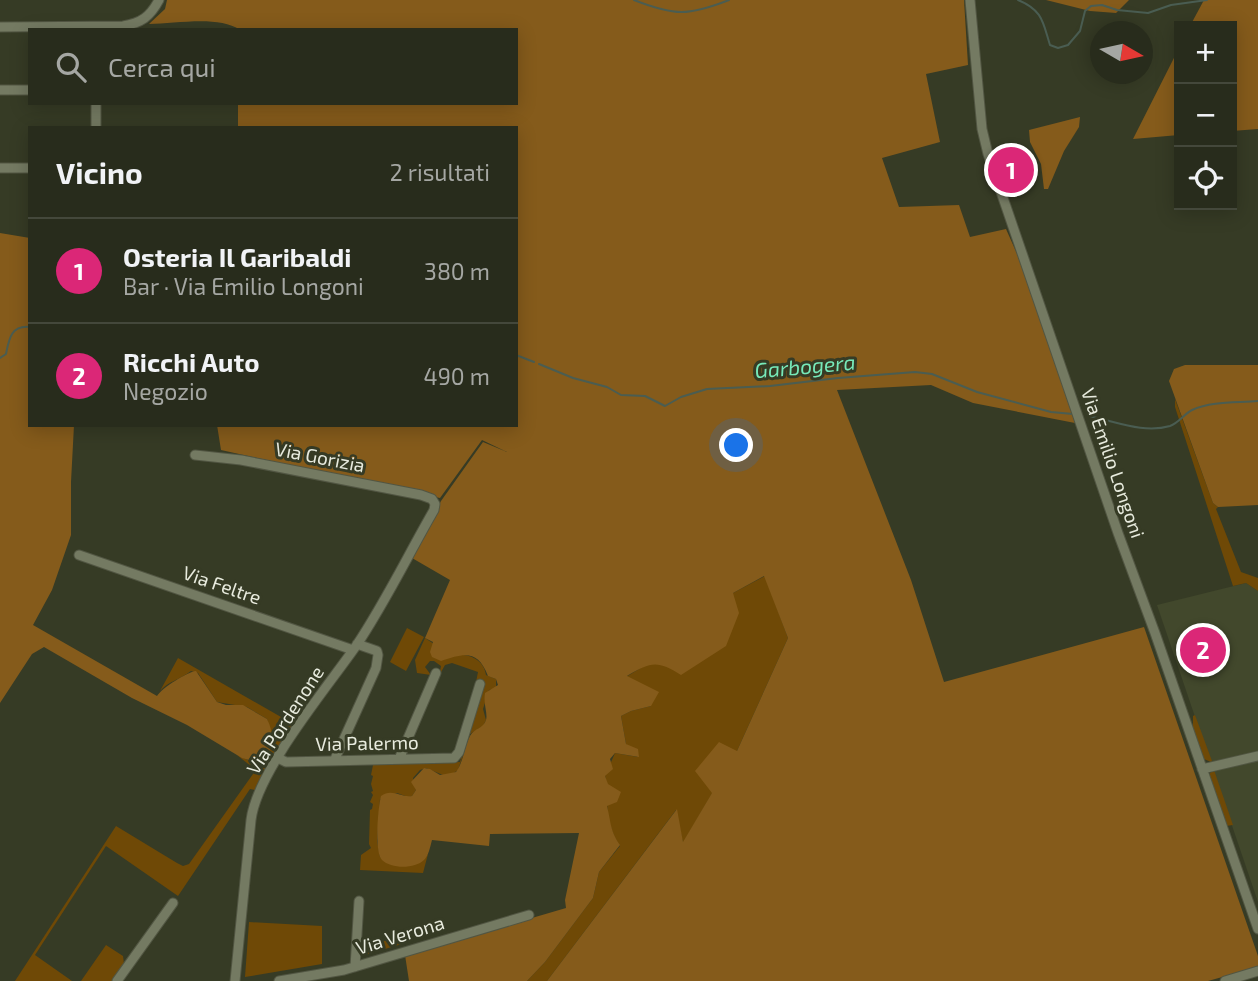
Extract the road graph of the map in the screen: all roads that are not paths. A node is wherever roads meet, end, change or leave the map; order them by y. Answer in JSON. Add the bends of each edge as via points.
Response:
{"nodes":[{"id":1,"x":159,"y":0,"type":"edge"},
{"id":2,"x":970,"y":0,"type":"edge"},
{"id":3,"x":0,"y":27,"type":"edge"},
{"id":4,"x":96,"y":28,"type":"edge"},
{"id":5,"x":0,"y":90,"type":"edge"},
{"id":6,"x":28,"y":90,"type":"edge"},
{"id":7,"x":96,"y":105,"type":"edge"},
{"id":8,"x":96,"y":126,"type":"edge"},
{"id":9,"x":0,"y":168,"type":"edge"},
{"id":10,"x":28,"y":169,"type":"edge"},
{"id":11,"x":195,"y":455,"type":"dead end"},
{"id":12,"x":435,"y":501,"type":"joint"},
{"id":13,"x":79,"y":555,"type":"dead end"},
{"id":14,"x":355,"y":647,"type":"junction"},
{"id":15,"x":436,"y":673,"type":"dead end"},
{"id":16,"x":480,"y":684,"type":"dead end"},
{"id":17,"x":1258,"y":755,"type":"edge"},
{"id":18,"x":278,"y":758,"type":"junction"},
{"id":19,"x":399,"y":760,"type":"junction"},
{"id":20,"x":334,"y":761,"type":"junction"},
{"id":21,"x":1202,"y":769,"type":"junction"},
{"id":22,"x":359,"y":901,"type":"dead end"},
{"id":23,"x":173,"y":903,"type":"dead end"},
{"id":24,"x":529,"y":915,"type":"dead end"},
{"id":25,"x":1258,"y":929,"type":"edge"},
{"id":26,"x":355,"y":967,"type":"junction"},
{"id":27,"x":1258,"y":971,"type":"edge"},
{"id":28,"x":286,"y":980,"type":"edge"},
{"id":29,"x":117,"y":981,"type":"edge"},
{"id":30,"x":235,"y":981,"type":"edge"},
{"id":31,"x":1225,"y":981,"type":"edge"}],
"edges":[{"from":1,"to":4,"type":"street","via":[[139,23]]},
{"from":2,"to":21,"type":"street","name":"Via Emilio Longoni","via":[[988,154]]},
{"from":3,"to":4,"type":"street"},
{"from":5,"to":6,"type":"street"},
{"from":7,"to":8,"type":"street"},
{"from":9,"to":10,"type":"street"},
{"from":11,"to":12,"type":"street","name":"Via Gorizia","via":[[408,492]]},
{"from":12,"to":14,"type":"street","name":"Via Pordenone"},
{"from":13,"to":14,"type":"street","name":"Via Feltre"},
{"from":14,"to":18,"type":"street","name":"Via Pordenone"},
{"from":14,"to":20,"type":"street","via":[[377,651],[378,657]]},
{"from":15,"to":19,"type":"street"},
{"from":16,"to":19,"type":"street","name":"Via Palermo","via":[[456,757]]},
{"from":17,"to":21,"type":"street"},
{"from":18,"to":20,"type":"street","name":"Via Palermo","via":[[286,762]]},
{"from":18,"to":30,"type":"street","name":"Via Pordenone","via":[[251,814]]},
{"from":19,"to":20,"type":"street","name":"Via Palermo"},
{"from":21,"to":25,"type":"street","name":"Via Emilio Longoni"},
{"from":22,"to":26,"type":"street"},
{"from":23,"to":29,"type":"street"},
{"from":24,"to":26,"type":"street","name":"Via Verona"},
{"from":26,"to":28,"type":"street","name":"Via Verona"},
{"from":27,"to":31,"type":"street"}]}
